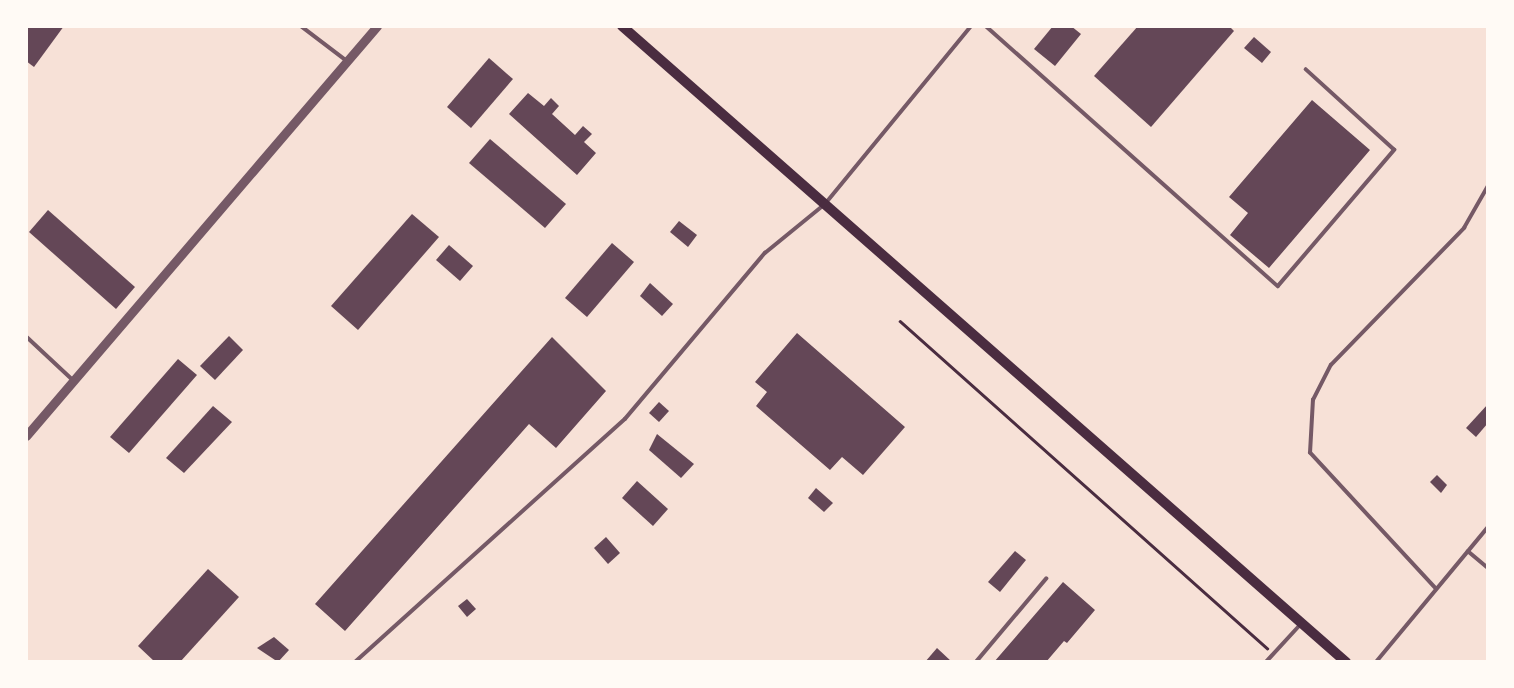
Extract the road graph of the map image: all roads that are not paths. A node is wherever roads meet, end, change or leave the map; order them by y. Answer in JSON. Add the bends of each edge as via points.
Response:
{"nodes":[{"id":1,"x":301,"y":26,"type":"edge"},
{"id":2,"x":377,"y":26,"type":"edge"},
{"id":3,"x":622,"y":26,"type":"edge"},
{"id":4,"x":971,"y":26,"type":"edge"},
{"id":5,"x":986,"y":26,"type":"edge"},
{"id":6,"x":348,"y":61,"type":"junction"},
{"id":7,"x":1306,"y":70,"type":"dead end"},
{"id":8,"x":1488,"y":186,"type":"edge"},
{"id":9,"x":825,"y":204,"type":"junction"},
{"id":10,"x":26,"y":336,"type":"edge"},
{"id":11,"x":74,"y":382,"type":"junction"},
{"id":12,"x":26,"y":436,"type":"edge"},
{"id":13,"x":1488,"y":527,"type":"edge"},
{"id":14,"x":1468,"y":551,"type":"junction"},
{"id":15,"x":1488,"y":568,"type":"edge"},
{"id":16,"x":1046,"y":579,"type":"dead end"},
{"id":17,"x":1436,"y":589,"type":"junction"},
{"id":18,"x":1302,"y":623,"type":"junction"},
{"id":19,"x":355,"y":662,"type":"edge"},
{"id":20,"x":976,"y":662,"type":"edge"},
{"id":21,"x":1266,"y":662,"type":"edge"},
{"id":22,"x":1346,"y":662,"type":"edge"},
{"id":23,"x":1376,"y":662,"type":"edge"}],
"edges":[{"from":1,"to":6,"type":"lane"},
{"from":2,"to":6,"type":"street"},
{"from":3,"to":9,"type":"main road"},
{"from":4,"to":9,"type":"lane"},
{"from":5,"to":7,"type":"lane","via":[[1278,286],[1394,150]]},
{"from":6,"to":11,"type":"street"},
{"from":8,"to":17,"type":"lane","via":[[1464,228],[1331,365],[1313,400],[1310,453]]},
{"from":9,"to":18,"type":"main road"},
{"from":9,"to":19,"type":"lane","via":[[758,260],[625,419]]},
{"from":10,"to":11,"type":"lane"},
{"from":11,"to":12,"type":"street"},
{"from":13,"to":14,"type":"lane"},
{"from":14,"to":15,"type":"lane"},
{"from":14,"to":17,"type":"lane"},
{"from":16,"to":20,"type":"lane"},
{"from":17,"to":23,"type":"lane"},
{"from":18,"to":21,"type":"lane"},
{"from":18,"to":22,"type":"main road"}]}
